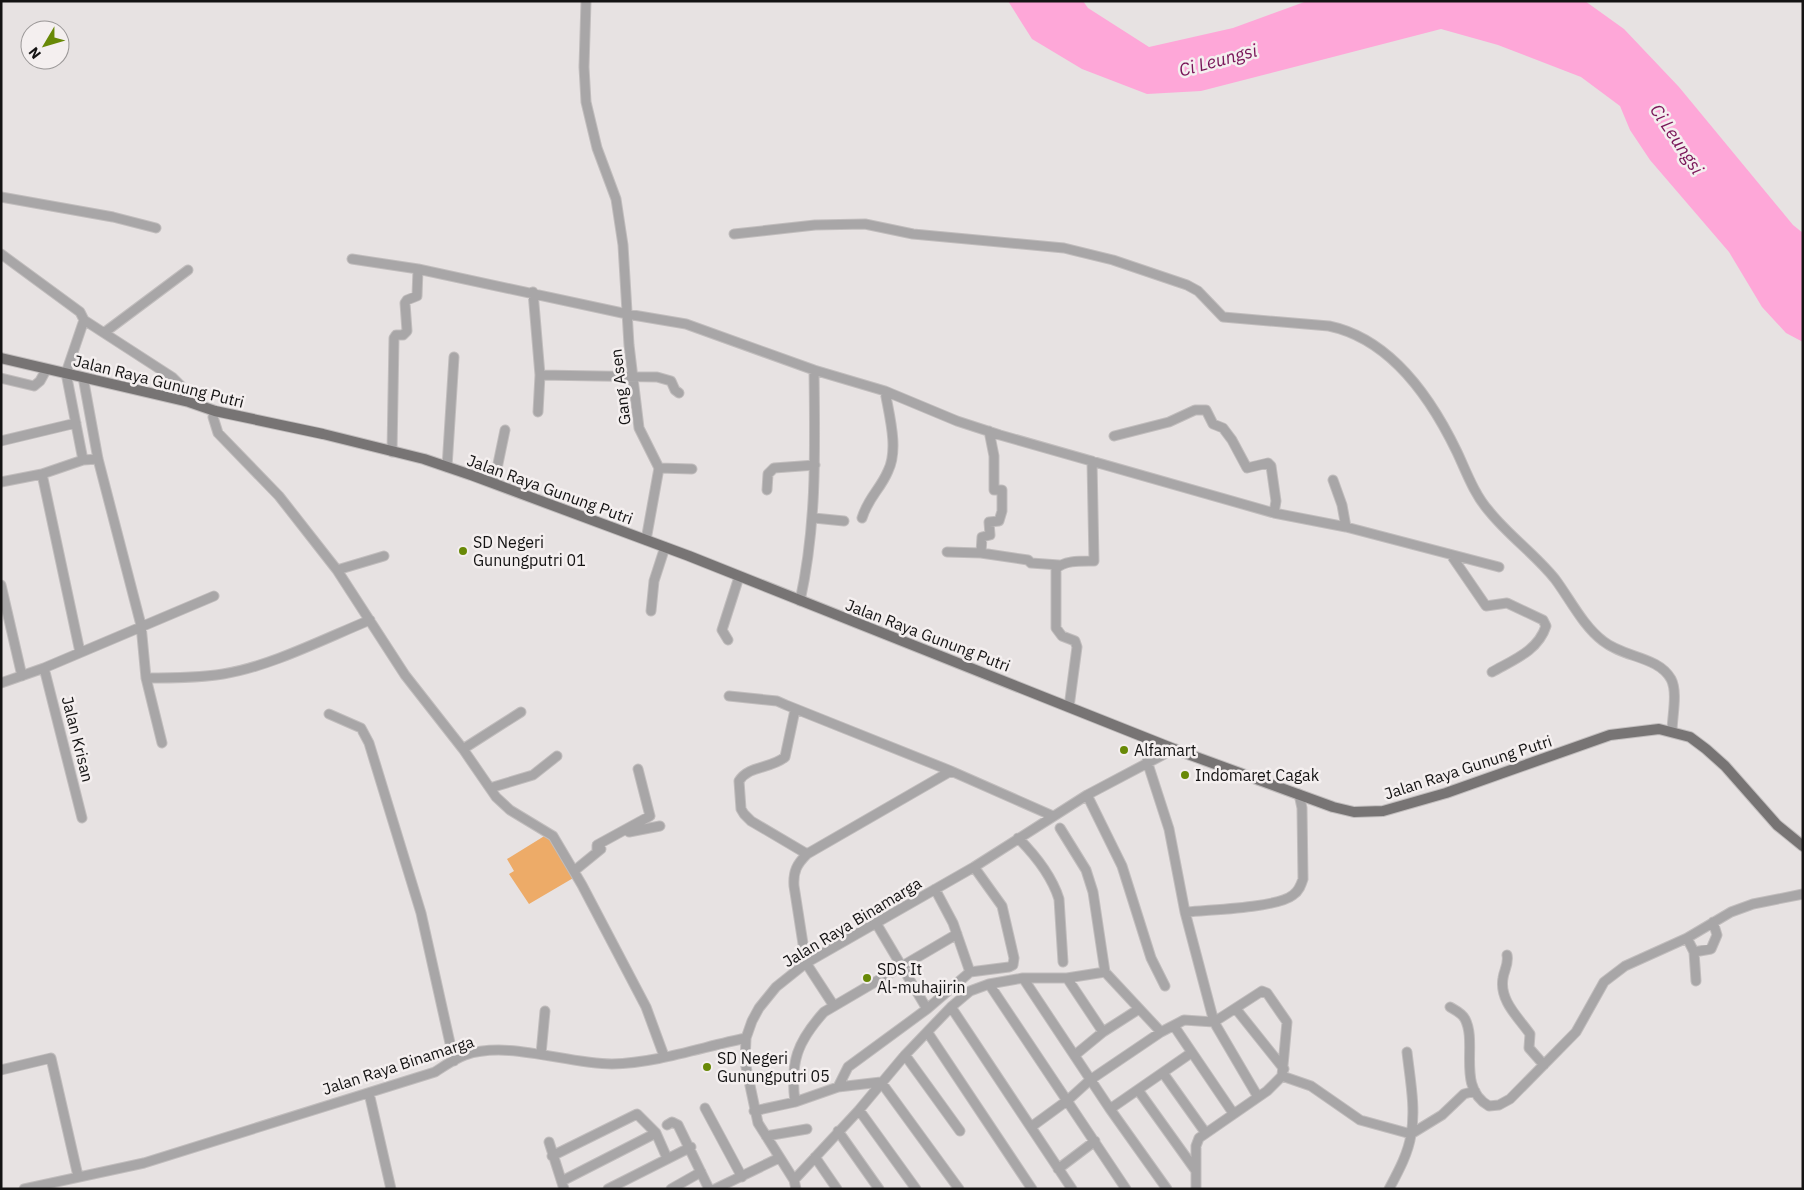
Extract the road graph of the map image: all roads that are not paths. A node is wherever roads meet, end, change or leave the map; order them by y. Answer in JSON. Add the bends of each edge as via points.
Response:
{"nodes":[{"id":1,"x":586,"y":1,"type":"edge"},
{"id":2,"x":1,"y":197,"type":"edge"},
{"id":3,"x":156,"y":228,"type":"dead end"},
{"id":4,"x":734,"y":234,"type":"dead end"},
{"id":5,"x":1,"y":254,"type":"edge"},
{"id":6,"x":352,"y":259,"type":"dead end"},
{"id":7,"x":418,"y":269,"type":"junction"},
{"id":8,"x":188,"y":270,"type":"dead end"},
{"id":9,"x":533,"y":292,"type":"junction"},
{"id":10,"x":627,"y":314,"type":"junction"},
{"id":11,"x":84,"y":320,"type":"junction"},
{"id":12,"x":105,"y":332,"type":"junction"},
{"id":13,"x":454,"y":357,"type":"dead end"},
{"id":14,"x":1,"y":358,"type":"edge"},
{"id":15,"x":46,"y":370,"type":"junction"},
{"id":16,"x":814,"y":370,"type":"junction"},
{"id":17,"x":66,"y":373,"type":"junction"},
{"id":18,"x":540,"y":375,"type":"junction"},
{"id":19,"x":83,"y":377,"type":"junction"},
{"id":20,"x":633,"y":377,"type":"junction"},
{"id":21,"x":1,"y":378,"type":"edge"},
{"id":22,"x":885,"y":391,"type":"junction"},
{"id":23,"x":680,"y":393,"type":"dead end"},
{"id":24,"x":189,"y":402,"type":"junction"},
{"id":25,"x":214,"y":411,"type":"junction"},
{"id":26,"x":538,"y":412,"type":"dead end"},
{"id":27,"x":76,"y":423,"type":"junction"},
{"id":28,"x":505,"y":430,"type":"dead end"},
{"id":29,"x":989,"y":431,"type":"junction"},
{"id":30,"x":1114,"y":436,"type":"dead end"},
{"id":31,"x":4,"y":438,"type":"edge"},
{"id":32,"x":392,"y":452,"type":"junction"},
{"id":33,"x":98,"y":459,"type":"junction"},
{"id":34,"x":83,"y":460,"type":"junction"},
{"id":35,"x":1092,"y":461,"type":"junction"},
{"id":36,"x":815,"y":465,"type":"junction"},
{"id":37,"x":447,"y":467,"type":"junction"},
{"id":38,"x":659,"y":468,"type":"junction"},
{"id":39,"x":692,"y":469,"type":"dead end"},
{"id":40,"x":42,"y":474,"type":"junction"},
{"id":41,"x":1333,"y":480,"type":"dead end"},
{"id":42,"x":1,"y":482,"type":"edge"},
{"id":43,"x":494,"y":483,"type":"junction"},
{"id":44,"x":767,"y":490,"type":"dead end"},
{"id":45,"x":1274,"y":513,"type":"junction"},
{"id":46,"x":814,"y":518,"type":"junction"},
{"id":47,"x":862,"y":518,"type":"dead end"},
{"id":48,"x":844,"y":521,"type":"dead end"},
{"id":49,"x":1346,"y":527,"type":"junction"},
{"id":50,"x":646,"y":540,"type":"junction"},
{"id":51,"x":665,"y":547,"type":"junction"},
{"id":52,"x":947,"y":552,"type":"dead end"},
{"id":53,"x":981,"y":553,"type":"junction"},
{"id":54,"x":1451,"y":555,"type":"junction"},
{"id":55,"x":384,"y":556,"type":"dead end"},
{"id":56,"x":1059,"y":565,"type":"junction"},
{"id":57,"x":1499,"y":567,"type":"dead end"},
{"id":58,"x":337,"y":570,"type":"junction"},
{"id":59,"x":739,"y":577,"type":"junction"},
{"id":60,"x":1,"y":585,"type":"edge"},
{"id":61,"x":214,"y":596,"type":"dead end"},
{"id":62,"x":800,"y":601,"type":"junction"},
{"id":63,"x":651,"y":611,"type":"dead end"},
{"id":64,"x":370,"y":620,"type":"junction"},
{"id":65,"x":141,"y":625,"type":"junction"},
{"id":66,"x":728,"y":640,"type":"dead end"},
{"id":67,"x":80,"y":652,"type":"junction"},
{"id":68,"x":44,"y":668,"type":"junction"},
{"id":69,"x":1492,"y":672,"type":"dead end"},
{"id":70,"x":22,"y":676,"type":"junction"},
{"id":71,"x":146,"y":678,"type":"junction"},
{"id":72,"x":1,"y":683,"type":"edge"},
{"id":73,"x":729,"y":696,"type":"dead end"},
{"id":74,"x":1069,"y":706,"type":"junction"},
{"id":75,"x":795,"y":710,"type":"junction"},
{"id":76,"x":522,"y":712,"type":"dead end"},
{"id":77,"x":329,"y":714,"type":"dead end"},
{"id":78,"x":1672,"y":732,"type":"junction"},
{"id":79,"x":162,"y":744,"type":"dead end"},
{"id":80,"x":463,"y":749,"type":"junction"},
{"id":81,"x":1174,"y":749,"type":"junction"},
{"id":82,"x":557,"y":756,"type":"dead end"},
{"id":83,"x":1148,"y":762,"type":"junction"},
{"id":84,"x":638,"y":769,"type":"dead end"},
{"id":85,"x":950,"y":772,"type":"junction"},
{"id":86,"x":490,"y":788,"type":"junction"},
{"id":87,"x":1299,"y":794,"type":"junction"},
{"id":88,"x":1087,"y":795,"type":"junction"},
{"id":89,"x":1053,"y":816,"type":"junction"},
{"id":90,"x":82,"y":818,"type":"dead end"},
{"id":91,"x":660,"y":826,"type":"dead end"},
{"id":92,"x":1060,"y":828,"type":"dead end"},
{"id":93,"x":1018,"y":838,"type":"junction"},
{"id":94,"x":1803,"y":846,"type":"edge"},
{"id":95,"x":596,"y":852,"type":"junction"},
{"id":96,"x":807,"y":854,"type":"junction"},
{"id":97,"x":974,"y":867,"type":"junction"},
{"id":98,"x":574,"y":871,"type":"junction"},
{"id":99,"x":935,"y":889,"type":"junction"},
{"id":100,"x":1803,"y":894,"type":"edge"},
{"id":101,"x":1185,"y":912,"type":"junction"},
{"id":102,"x":1713,"y":922,"type":"junction"},
{"id":103,"x":876,"y":924,"type":"junction"},
{"id":104,"x":957,"y":934,"type":"junction"},
{"id":105,"x":1688,"y":938,"type":"junction"},
{"id":106,"x":1694,"y":952,"type":"junction"},
{"id":107,"x":1507,"y":955,"type":"dead end"},
{"id":108,"x":1063,"y":962,"type":"dead end"},
{"id":109,"x":806,"y":964,"type":"junction"},
{"id":110,"x":901,"y":966,"type":"junction"},
{"id":111,"x":970,"y":972,"type":"junction"},
{"id":112,"x":1104,"y":972,"type":"junction"},
{"id":113,"x":1023,"y":978,"type":"junction"},
{"id":114,"x":1067,"y":978,"type":"junction"},
{"id":115,"x":1696,"y":981,"type":"dead end"},
{"id":116,"x":989,"y":984,"type":"junction"},
{"id":117,"x":1165,"y":986,"type":"dead end"},
{"id":118,"x":834,"y":1006,"type":"junction"},
{"id":119,"x":1450,"y":1006,"type":"dead end"},
{"id":120,"x":951,"y":1007,"type":"junction"},
{"id":121,"x":926,"y":1009,"type":"junction"},
{"id":122,"x":1138,"y":1009,"type":"junction"},
{"id":123,"x":1236,"y":1009,"type":"junction"},
{"id":124,"x":545,"y":1011,"type":"dead end"},
{"id":125,"x":1214,"y":1022,"type":"junction"},
{"id":126,"x":1174,"y":1026,"type":"junction"},
{"id":127,"x":1103,"y":1032,"type":"junction"},
{"id":128,"x":1161,"y":1032,"type":"junction"},
{"id":129,"x":928,"y":1033,"type":"junction"},
{"id":130,"x":746,"y":1038,"type":"junction"},
{"id":131,"x":1407,"y":1052,"type":"dead end"},
{"id":132,"x":541,"y":1054,"type":"junction"},
{"id":133,"x":1191,"y":1054,"type":"junction"},
{"id":134,"x":905,"y":1055,"type":"junction"},
{"id":135,"x":1075,"y":1055,"type":"junction"},
{"id":136,"x":664,"y":1056,"type":"junction"},
{"id":137,"x":454,"y":1061,"type":"junction"},
{"id":138,"x":1544,"y":1064,"type":"junction"},
{"id":139,"x":1,"y":1070,"type":"edge"},
{"id":140,"x":1283,"y":1072,"type":"junction"},
{"id":141,"x":1163,"y":1073,"type":"junction"},
{"id":142,"x":1090,"y":1080,"type":"junction"},
{"id":143,"x":881,"y":1082,"type":"junction"},
{"id":144,"x":838,"y":1087,"type":"junction"},
{"id":145,"x":1138,"y":1090,"type":"junction"},
{"id":146,"x":1474,"y":1091,"type":"junction"},
{"id":147,"x":369,"y":1092,"type":"junction"},
{"id":148,"x":1258,"y":1097,"type":"junction"},
{"id":149,"x":1068,"y":1100,"type":"junction"},
{"id":150,"x":795,"y":1102,"type":"junction"},
{"id":151,"x":705,"y":1108,"type":"dead end"},
{"id":152,"x":1110,"y":1109,"type":"junction"},
{"id":153,"x":859,"y":1110,"type":"junction"},
{"id":154,"x":754,"y":1111,"type":"junction"},
{"id":155,"x":1233,"y":1113,"type":"junction"},
{"id":156,"x":668,"y":1125,"type":"dead end"},
{"id":157,"x":1031,"y":1127,"type":"junction"},
{"id":158,"x":807,"y":1129,"type":"dead end"},
{"id":159,"x":838,"y":1131,"type":"junction"},
{"id":160,"x":960,"y":1131,"type":"dead end"},
{"id":161,"x":1205,"y":1132,"type":"junction"},
{"id":162,"x":656,"y":1133,"type":"junction"},
{"id":163,"x":1411,"y":1134,"type":"junction"},
{"id":164,"x":766,"y":1136,"type":"junction"},
{"id":165,"x":1095,"y":1141,"type":"junction"},
{"id":166,"x":549,"y":1142,"type":"dead end"},
{"id":167,"x":690,"y":1147,"type":"junction"},
{"id":168,"x":552,"y":1156,"type":"junction"},
{"id":169,"x":815,"y":1157,"type":"junction"},
{"id":170,"x":667,"y":1158,"type":"junction"},
{"id":171,"x":779,"y":1158,"type":"junction"},
{"id":172,"x":1058,"y":1169,"type":"junction"},
{"id":173,"x":701,"y":1172,"type":"junction"},
{"id":174,"x":1196,"y":1172,"type":"junction"},
{"id":175,"x":78,"y":1176,"type":"junction"},
{"id":176,"x":742,"y":1177,"type":"junction"},
{"id":177,"x":563,"y":1185,"type":"edge"},
{"id":178,"x":796,"y":1186,"type":"edge"},
{"id":179,"x":24,"y":1189,"type":"edge"},
{"id":180,"x":391,"y":1189,"type":"edge"},
{"id":181,"x":608,"y":1189,"type":"edge"},
{"id":182,"x":671,"y":1189,"type":"edge"},
{"id":183,"x":709,"y":1189,"type":"edge"},
{"id":184,"x":715,"y":1189,"type":"edge"},
{"id":185,"x":837,"y":1189,"type":"edge"},
{"id":186,"x":879,"y":1189,"type":"edge"},
{"id":187,"x":916,"y":1189,"type":"edge"},
{"id":188,"x":959,"y":1189,"type":"edge"},
{"id":189,"x":1032,"y":1189,"type":"edge"},
{"id":190,"x":1072,"y":1189,"type":"edge"},
{"id":191,"x":1126,"y":1189,"type":"edge"},
{"id":192,"x":1167,"y":1189,"type":"edge"},
{"id":193,"x":1196,"y":1189,"type":"edge"},
{"id":194,"x":1389,"y":1189,"type":"edge"}],
"edges":[{"from":1,"to":10,"type":"street","name":"Gang Asen","via":[[586,102],[597,148],[616,199],[623,245]]},
{"from":2,"to":3,"type":"street"},
{"from":4,"to":78,"type":"street","via":[[849,222],[913,234],[1064,248],[1113,260],[1187,285],[1198,291],[1223,316],[1329,326],[1368,341],[1392,359],[1415,385],[1446,430],[1488,511],[1537,558],[1598,636],[1615,649],[1658,665],[1666,672],[1674,687]]},
{"from":5,"to":11,"type":"street","via":[[80,312]]},
{"from":6,"to":7,"type":"street"},
{"from":7,"to":9,"type":"street"},
{"from":7,"to":32,"type":"street","via":[[417,296],[404,303],[406,331],[394,338]]},
{"from":8,"to":12,"type":"street"},
{"from":9,"to":10,"type":"street"},
{"from":9,"to":18,"type":"street"},
{"from":10,"to":16,"type":"street","via":[[694,326]]},
{"from":10,"to":20,"type":"street","name":"Gang Asen"},
{"from":11,"to":12,"type":"street"},
{"from":11,"to":17,"type":"street"},
{"from":12,"to":24,"type":"street","via":[[172,377]]},
{"from":13,"to":37,"type":"street"},
{"from":14,"to":15,"type":"main road","name":"Jalan Raya Gunung Putri"},
{"from":15,"to":17,"type":"main road","name":"Jalan Raya Gunung Putri"},
{"from":15,"to":21,"type":"street","via":[[34,386]]},
{"from":16,"to":22,"type":"street"},
{"from":16,"to":36,"type":"street"},
{"from":17,"to":19,"type":"main road","name":"Jalan Raya Gunung Putri"},
{"from":17,"to":27,"type":"street"},
{"from":18,"to":20,"type":"street"},
{"from":18,"to":26,"type":"street"},
{"from":19,"to":24,"type":"main road","name":"Jalan Raya Gunung Putri"},
{"from":19,"to":33,"type":"street"},
{"from":20,"to":23,"type":"street","via":[[668,380]]},
{"from":20,"to":38,"type":"street","name":"Gang Asen","via":[[639,428]]},
{"from":22,"to":29,"type":"street"},
{"from":22,"to":47,"type":"street","via":[[892,435],[892,462],[867,502]]},
{"from":24,"to":25,"type":"main road","name":"Jalan Raya Gunung Putri"},
{"from":25,"to":32,"type":"main road","name":"Jalan Raya Gunung Putri"},
{"from":25,"to":58,"type":"street","via":[[218,433],[280,496]]},
{"from":27,"to":31,"type":"street"},
{"from":27,"to":34,"type":"street"},
{"from":28,"to":43,"type":"street"},
{"from":29,"to":35,"type":"street"},
{"from":29,"to":53,"type":"street","via":[[994,461],[993,485],[994,490],[1002,490],[1002,511],[999,521],[989,522],[990,535],[982,536]]},
{"from":30,"to":45,"type":"street","via":[[1169,422],[1195,410],[1206,410],[1213,424],[1223,428],[1232,440],[1247,468],[1268,463],[1274,485]]},
{"from":32,"to":37,"type":"main road","name":"Jalan Raya Gunung Putri"},
{"from":33,"to":34,"type":"street"},
{"from":33,"to":65,"type":"street"},
{"from":34,"to":40,"type":"street"},
{"from":35,"to":45,"type":"street"},
{"from":35,"to":56,"type":"street","via":[[1094,561]]},
{"from":36,"to":44,"type":"street","via":[[774,468],[768,474]]},
{"from":36,"to":46,"type":"street"},
{"from":37,"to":43,"type":"main road","name":"Jalan Raya Gunung Putri"},
{"from":38,"to":39,"type":"street"},
{"from":38,"to":50,"type":"street"},
{"from":40,"to":42,"type":"street"},
{"from":40,"to":67,"type":"street"},
{"from":41,"to":49,"type":"street"},
{"from":43,"to":50,"type":"main road","name":"Jalan Raya Gunung Putri"},
{"from":45,"to":49,"type":"street"},
{"from":46,"to":48,"type":"street"},
{"from":46,"to":62,"type":"street"},
{"from":49,"to":54,"type":"street"},
{"from":50,"to":51,"type":"main road","name":"Jalan Raya Gunung Putri"},
{"from":51,"to":59,"type":"main road","name":"Jalan Raya Gunung Putri"},
{"from":51,"to":63,"type":"street","via":[[654,581]]},
{"from":52,"to":53,"type":"street"},
{"from":53,"to":56,"type":"street"},
{"from":54,"to":57,"type":"street"},
{"from":54,"to":69,"type":"street","via":[[1486,606],[1507,603],[1543,620],[1546,626],[1528,652]]},
{"from":55,"to":58,"type":"street"},
{"from":56,"to":74,"type":"street","via":[[1056,569],[1056,628],[1062,636],[1075,641],[1077,647]]},
{"from":58,"to":64,"type":"street"},
{"from":59,"to":62,"type":"main road","name":"Jalan Raya Gunung Putri"},
{"from":59,"to":66,"type":"street","via":[[722,630]]},
{"from":60,"to":70,"type":"street"},
{"from":61,"to":65,"type":"street"},
{"from":62,"to":74,"type":"main road","name":"Jalan Raya Gunung Putri"},
{"from":64,"to":71,"type":"street","via":[[300,649],[225,674],[196,678]]},
{"from":64,"to":80,"type":"street","via":[[405,676]]},
{"from":65,"to":67,"type":"street"},
{"from":65,"to":71,"type":"street"},
{"from":67,"to":68,"type":"street"},
{"from":68,"to":70,"type":"street"},
{"from":68,"to":90,"type":"street","name":"Jalan Krisan"},
{"from":70,"to":72,"type":"street"},
{"from":71,"to":79,"type":"street"},
{"from":73,"to":75,"type":"street","via":[[777,702]]},
{"from":74,"to":81,"type":"main road","name":"Jalan Raya Gunung Putri"},
{"from":75,"to":85,"type":"street"},
{"from":75,"to":96,"type":"street","via":[[785,757],[747,772],[739,781],[741,809],[751,821]]},
{"from":76,"to":80,"type":"street"},
{"from":77,"to":137,"type":"street","via":[[361,728],[369,743],[421,913]]},
{"from":78,"to":87,"type":"main road","name":"Jalan Raya Gunung Putri","via":[[1648,729],[1610,735],[1446,793],[1383,811],[1347,810]]},
{"from":78,"to":94,"type":"main road","name":"Jalan Raya Gunung Putri","via":[[1690,737],[1706,749],[1777,825]]},
{"from":80,"to":86,"type":"street"},
{"from":81,"to":83,"type":"street","name":"Jalan Raya Binamarga"},
{"from":81,"to":87,"type":"main road","name":"Jalan Raya Gunung Putri"},
{"from":82,"to":86,"type":"street","via":[[533,775]]},
{"from":83,"to":88,"type":"street","name":"Jalan Raya Binamarga"},
{"from":83,"to":101,"type":"street","via":[[1169,829]]},
{"from":84,"to":95,"type":"street","via":[[650,816],[597,845]]},
{"from":85,"to":89,"type":"street"},
{"from":85,"to":96,"type":"street"},
{"from":86,"to":98,"type":"street","via":[[510,810],[552,836]]},
{"from":87,"to":101,"type":"street","via":[[1303,879],[1293,895],[1274,902]]},
{"from":88,"to":89,"type":"street","name":"Jalan Raya Binamarga"},
{"from":88,"to":117,"type":"street","via":[[1122,866],[1151,958]]},
{"from":89,"to":93,"type":"street","name":"Jalan Raya Binamarga"},
{"from":91,"to":95,"type":"street","via":[[633,831]]},
{"from":92,"to":112,"type":"street","via":[[1086,870],[1093,892]]},
{"from":93,"to":97,"type":"street","name":"Jalan Raya Binamarga"},
{"from":93,"to":108,"type":"street","via":[[1056,889]]},
{"from":95,"to":98,"type":"street"},
{"from":96,"to":109,"type":"street","via":[[798,862],[794,873]]},
{"from":97,"to":99,"type":"street","name":"Jalan Raya Binamarga"},
{"from":97,"to":111,"type":"street","via":[[1002,906],[1014,958],[1013,965],[1008,967]]},
{"from":98,"to":136,"type":"street","via":[[646,1007]]},
{"from":99,"to":103,"type":"street","name":"Jalan Raya Binamarga"},
{"from":99,"to":104,"type":"street"},
{"from":100,"to":102,"type":"street","via":[[1752,904]]},
{"from":101,"to":125,"type":"street"},
{"from":102,"to":105,"type":"street"},
{"from":102,"to":106,"type":"street","via":[[1717,935],[1713,946],[1710,950]]},
{"from":103,"to":109,"type":"street","name":"Jalan Raya Binamarga"},
{"from":103,"to":110,"type":"street"},
{"from":104,"to":110,"type":"street"},
{"from":104,"to":111,"type":"street"},
{"from":105,"to":106,"type":"street"},
{"from":105,"to":138,"type":"street","via":[[1633,961],[1610,976],[1576,1032]]},
{"from":106,"to":115,"type":"street"},
{"from":107,"to":138,"type":"street","via":[[1502,991],[1530,1034],[1528,1048]]},
{"from":109,"to":118,"type":"street"},
{"from":109,"to":130,"type":"street","name":"Jalan Raya Binamarga","via":[[768,996],[752,1021]]},
{"from":110,"to":118,"type":"street"},
{"from":110,"to":121,"type":"street"},
{"from":111,"to":121,"type":"street"},
{"from":112,"to":114,"type":"street"},
{"from":112,"to":122,"type":"street"},
{"from":113,"to":114,"type":"street"},
{"from":113,"to":116,"type":"street"},
{"from":113,"to":135,"type":"street"},
{"from":114,"to":127,"type":"street"},
{"from":116,"to":120,"type":"street","via":[[970,991]]},
{"from":116,"to":149,"type":"street"},
{"from":118,"to":150,"type":"street","via":[[808,1029],[798,1048],[792,1077]]},
{"from":119,"to":146,"type":"street","via":[[1461,1014],[1467,1025]]},
{"from":120,"to":129,"type":"street"},
{"from":120,"to":157,"type":"street"},
{"from":121,"to":144,"type":"street","via":[[848,1067]]},
{"from":122,"to":127,"type":"street"},
{"from":122,"to":128,"type":"street"},
{"from":123,"to":125,"type":"street"},
{"from":123,"to":140,"type":"street"},
{"from":123,"to":140,"type":"street","via":[[1262,991],[1267,993],[1287,1022]]},
{"from":124,"to":132,"type":"street"},
{"from":125,"to":126,"type":"street","via":[[1191,1019]]},
{"from":125,"to":148,"type":"street"},
{"from":126,"to":128,"type":"street"},
{"from":126,"to":133,"type":"street"},
{"from":127,"to":135,"type":"street"},
{"from":128,"to":142,"type":"street"},
{"from":129,"to":134,"type":"street"},
{"from":129,"to":189,"type":"street"},
{"from":130,"to":136,"type":"street","name":"Jalan Raya Binamarga"},
{"from":130,"to":154,"type":"street","via":[[745,1062]]},
{"from":131,"to":163,"type":"street","via":[[1412,1098]]},
{"from":132,"to":136,"type":"street","name":"Jalan Raya Binamarga","via":[[610,1064]]},
{"from":132,"to":137,"type":"street","name":"Jalan Raya Binamarga","via":[[480,1052]]},
{"from":133,"to":141,"type":"street"},
{"from":133,"to":155,"type":"street"},
{"from":134,"to":143,"type":"street"},
{"from":134,"to":160,"type":"street"},
{"from":135,"to":142,"type":"street"},
{"from":137,"to":147,"type":"street","name":"Jalan Raya Binamarga","via":[[435,1072]]},
{"from":138,"to":146,"type":"street","via":[[1510,1099],[1499,1105],[1489,1106]]},
{"from":139,"to":175,"type":"street","via":[[50,1058]]},
{"from":140,"to":148,"type":"street"},
{"from":140,"to":163,"type":"street","via":[[1311,1086],[1360,1120]]},
{"from":141,"to":145,"type":"street"},
{"from":141,"to":161,"type":"street"},
{"from":142,"to":149,"type":"street"},
{"from":142,"to":152,"type":"street"},
{"from":143,"to":144,"type":"street"},
{"from":143,"to":153,"type":"street"},
{"from":143,"to":188,"type":"street"},
{"from":144,"to":150,"type":"street"},
{"from":145,"to":152,"type":"street"},
{"from":145,"to":174,"type":"street"},
{"from":146,"to":163,"type":"street","via":[[1464,1094],[1442,1115]]},
{"from":147,"to":175,"type":"street","name":"Jalan Raya Binamarga","via":[[144,1163]]},
{"from":147,"to":180,"type":"street"},
{"from":148,"to":155,"type":"street"},
{"from":149,"to":157,"type":"street"},
{"from":149,"to":165,"type":"street"},
{"from":150,"to":154,"type":"street"},
{"from":151,"to":176,"type":"street"},
{"from":152,"to":192,"type":"street"},
{"from":153,"to":159,"type":"street"},
{"from":153,"to":187,"type":"street"},
{"from":154,"to":164,"type":"street"},
{"from":155,"to":161,"type":"street"},
{"from":156,"to":167,"type":"street","via":[[672,1122],[678,1125]]},
{"from":157,"to":172,"type":"street"},
{"from":158,"to":164,"type":"street"},
{"from":159,"to":169,"type":"street"},
{"from":159,"to":186,"type":"street"},
{"from":161,"to":174,"type":"street","via":[[1196,1146]]},
{"from":162,"to":168,"type":"street","via":[[637,1114]]},
{"from":162,"to":170,"type":"street"},
{"from":162,"to":177,"type":"street"},
{"from":163,"to":194,"type":"street","via":[[1401,1167]]},
{"from":164,"to":171,"type":"street"},
{"from":165,"to":172,"type":"street"},
{"from":165,"to":191,"type":"street"},
{"from":166,"to":168,"type":"street"},
{"from":167,"to":170,"type":"street"},
{"from":167,"to":173,"type":"street"},
{"from":168,"to":177,"type":"street"},
{"from":169,"to":178,"type":"street"},
{"from":169,"to":185,"type":"street"},
{"from":170,"to":181,"type":"street"},
{"from":171,"to":176,"type":"street"},
{"from":171,"to":178,"type":"street"},
{"from":172,"to":190,"type":"street"},
{"from":173,"to":182,"type":"street"},
{"from":173,"to":183,"type":"street"},
{"from":174,"to":193,"type":"street"},
{"from":175,"to":179,"type":"street","name":"Jalan Raya Binamarga"},
{"from":176,"to":184,"type":"street"}]}
